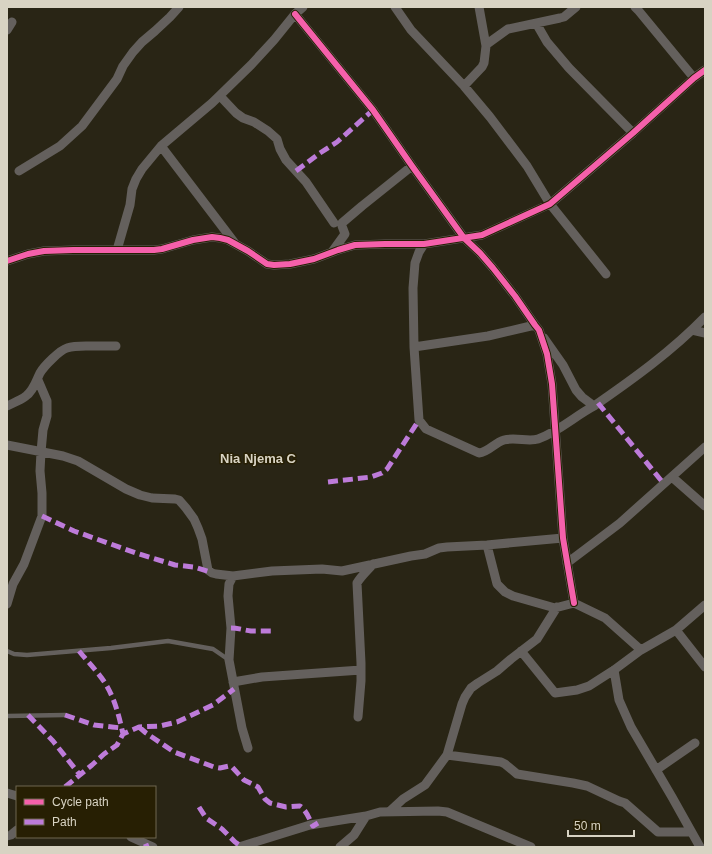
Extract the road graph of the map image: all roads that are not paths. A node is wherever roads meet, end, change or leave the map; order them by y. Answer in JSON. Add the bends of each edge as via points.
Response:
{"nodes":[{"id":1,"x":179,"y":7,"type":"edge"},
{"id":2,"x":303,"y":7,"type":"edge"},
{"id":3,"x":395,"y":7,"type":"edge"},
{"id":4,"x":479,"y":7,"type":"edge"},
{"id":5,"x":576,"y":7,"type":"edge"},
{"id":6,"x":634,"y":7,"type":"edge"},
{"id":7,"x":295,"y":14,"type":"junction"},
{"id":8,"x":536,"y":23,"type":"junction"},
{"id":9,"x":486,"y":46,"type":"junction"},
{"id":10,"x":705,"y":70,"type":"edge"},
{"id":11,"x":694,"y":78,"type":"junction"},
{"id":12,"x":464,"y":86,"type":"junction"},
{"id":13,"x":220,"y":96,"type":"junction"},
{"id":14,"x":634,"y":133,"type":"junction"},
{"id":15,"x":161,"y":146,"type":"junction"},
{"id":16,"x":412,"y":166,"type":"junction"},
{"id":17,"x":19,"y":170,"type":"dead end"},
{"id":18,"x":550,"y":204,"type":"junction"},
{"id":19,"x":334,"y":223,"type":"dead end"},
{"id":20,"x":464,"y":238,"type":"junction"},
{"id":21,"x":235,"y":244,"type":"junction"},
{"id":22,"x":424,"y":244,"type":"junction"},
{"id":23,"x":117,"y":250,"type":"junction"},
{"id":24,"x":332,"y":252,"type":"junction"},
{"id":25,"x":7,"y":261,"type":"edge"},
{"id":26,"x":606,"y":274,"type":"dead end"},
{"id":27,"x":705,"y":317,"type":"edge"},
{"id":28,"x":537,"y":328,"type":"junction"},
{"id":29,"x":692,"y":330,"type":"junction"},
{"id":30,"x":705,"y":333,"type":"edge"},
{"id":31,"x":116,"y":346,"type":"dead end"},
{"id":32,"x":414,"y":347,"type":"junction"},
{"id":33,"x":38,"y":380,"type":"junction"},
{"id":34,"x":7,"y":406,"type":"edge"},
{"id":35,"x":594,"y":406,"type":"junction"},
{"id":36,"x":556,"y":430,"type":"junction"},
{"id":37,"x":7,"y":445,"type":"edge"},
{"id":38,"x":705,"y":447,"type":"edge"},
{"id":39,"x":41,"y":452,"type":"junction"},
{"id":40,"x":672,"y":477,"type":"junction"},
{"id":41,"x":705,"y":506,"type":"edge"},
{"id":42,"x":563,"y":538,"type":"junction"},
{"id":43,"x":487,"y":545,"type":"junction"},
{"id":44,"x":567,"y":563,"type":"junction"},
{"id":45,"x":373,"y":564,"type":"junction"},
{"id":46,"x":342,"y":571,"type":"junction"},
{"id":47,"x":233,"y":576,"type":"junction"},
{"id":48,"x":357,"y":583,"type":"junction"},
{"id":49,"x":574,"y":603,"type":"junction"},
{"id":50,"x":7,"y":604,"type":"edge"},
{"id":51,"x":705,"y":605,"type":"edge"},
{"id":52,"x":557,"y":608,"type":"junction"},
{"id":53,"x":676,"y":630,"type":"junction"},
{"id":54,"x":641,"y":650,"type":"junction"},
{"id":55,"x":7,"y":651,"type":"edge"},
{"id":56,"x":521,"y":651,"type":"junction"},
{"id":57,"x":229,"y":660,"type":"junction"},
{"id":58,"x":705,"y":667,"type":"edge"},
{"id":59,"x":361,"y":670,"type":"junction"},
{"id":60,"x":614,"y":670,"type":"junction"},
{"id":61,"x":233,"y":682,"type":"junction"},
{"id":62,"x":65,"y":715,"type":"dead end"},
{"id":63,"x":7,"y":716,"type":"edge"},
{"id":64,"x":358,"y":717,"type":"dead end"},
{"id":65,"x":695,"y":743,"type":"dead end"},
{"id":66,"x":248,"y":748,"type":"dead end"},
{"id":67,"x":447,"y":755,"type":"junction"},
{"id":68,"x":656,"y":770,"type":"junction"},
{"id":69,"x":390,"y":811,"type":"junction"},
{"id":70,"x":366,"y":816,"type":"junction"},
{"id":71,"x":16,"y":831,"type":"edge"},
{"id":72,"x":691,"y":832,"type":"junction"},
{"id":73,"x":7,"y":836,"type":"edge"},
{"id":74,"x":133,"y":838,"type":"edge"},
{"id":75,"x":153,"y":847,"type":"edge"},
{"id":76,"x":239,"y":847,"type":"edge"},
{"id":77,"x":340,"y":847,"type":"edge"},
{"id":78,"x":531,"y":847,"type":"edge"},
{"id":79,"x":700,"y":847,"type":"edge"}],
"edges":[{"from":1,"to":17,"type":"street","via":[[132,52],[117,79],[82,126],[60,146]]},
{"from":2,"to":7,"type":"street"},
{"from":3,"to":12,"type":"street","via":[[411,30]]},
{"from":4,"to":9,"type":"street"},
{"from":5,"to":8,"type":"street","via":[[560,18]]},
{"from":6,"to":11,"type":"street"},
{"from":7,"to":13,"type":"street","via":[[274,40]]},
{"from":7,"to":16,"type":"street","via":[[373,110]]},
{"from":8,"to":9,"type":"street","via":[[508,29]]},
{"from":8,"to":14,"type":"street","via":[[547,42],[569,68]]},
{"from":9,"to":12,"type":"street","via":[[482,67]]},
{"from":10,"to":11,"type":"street"},
{"from":11,"to":14,"type":"street"},
{"from":12,"to":18,"type":"street","via":[[527,166]]},
{"from":13,"to":15,"type":"street"},
{"from":13,"to":19,"type":"street","via":[[242,118],[254,122],[277,140],[286,160],[306,182]]},
{"from":14,"to":18,"type":"street"},
{"from":15,"to":21,"type":"street"},
{"from":15,"to":23,"type":"street","via":[[136,179]]},
{"from":16,"to":20,"type":"street"},
{"from":16,"to":24,"type":"street","via":[[342,223],[345,234]]},
{"from":18,"to":20,"type":"street","via":[[482,235]]},
{"from":18,"to":26,"type":"street"},
{"from":20,"to":22,"type":"street"},
{"from":20,"to":28,"type":"street","via":[[493,268]]},
{"from":21,"to":23,"type":"street","via":[[212,237],[162,249]]},
{"from":21,"to":24,"type":"street","via":[[271,265],[301,262]]},
{"from":22,"to":24,"type":"street","via":[[355,246]]},
{"from":22,"to":32,"type":"street","via":[[415,262]]},
{"from":23,"to":25,"type":"street","via":[[44,252]]},
{"from":27,"to":29,"type":"street"},
{"from":28,"to":32,"type":"street"},
{"from":28,"to":35,"type":"street","via":[[563,365],[576,390]]},
{"from":28,"to":36,"type":"street","via":[[547,354]]},
{"from":29,"to":30,"type":"street"},
{"from":29,"to":35,"type":"street","via":[[645,370]]},
{"from":31,"to":33,"type":"street","via":[[67,348],[40,372]]},
{"from":32,"to":36,"type":"street","via":[[419,420],[426,429],[479,453],[488,451],[504,440],[536,440]]},
{"from":33,"to":34,"type":"street","via":[[26,396]]},
{"from":33,"to":39,"type":"street","via":[[48,404]]},
{"from":35,"to":36,"type":"street"},
{"from":36,"to":42,"type":"street"},
{"from":37,"to":39,"type":"street"},
{"from":38,"to":40,"type":"street"},
{"from":39,"to":47,"type":"street","via":[[78,461],[140,495],[179,500],[198,528],[208,570],[216,574]]},
{"from":39,"to":50,"type":"street","via":[[42,516]]},
{"from":40,"to":41,"type":"street"},
{"from":40,"to":44,"type":"street"},
{"from":42,"to":43,"type":"street"},
{"from":42,"to":44,"type":"street"},
{"from":43,"to":45,"type":"street","via":[[440,548],[425,554]]},
{"from":43,"to":52,"type":"street","via":[[497,584],[505,592]]},
{"from":44,"to":49,"type":"street"},
{"from":45,"to":46,"type":"street"},
{"from":45,"to":48,"type":"street"},
{"from":46,"to":47,"type":"street","via":[[272,571]]},
{"from":46,"to":48,"type":"street"},
{"from":47,"to":57,"type":"street","via":[[228,596],[231,628]]},
{"from":48,"to":59,"type":"street"},
{"from":49,"to":52,"type":"street"},
{"from":49,"to":54,"type":"street","via":[[605,618]]},
{"from":51,"to":53,"type":"street"},
{"from":52,"to":56,"type":"street","via":[[537,639]]},
{"from":53,"to":54,"type":"street"},
{"from":53,"to":58,"type":"street"},
{"from":54,"to":60,"type":"street"},
{"from":55,"to":57,"type":"lane","via":[[26,655],[168,641],[214,649]]},
{"from":56,"to":60,"type":"street","via":[[555,693],[589,686]]},
{"from":56,"to":67,"type":"street","via":[[503,667],[478,683],[465,697]]},
{"from":57,"to":61,"type":"street"},
{"from":59,"to":61,"type":"street","via":[[262,677]]},
{"from":59,"to":64,"type":"street"},
{"from":60,"to":68,"type":"street","via":[[619,700],[631,727]]},
{"from":61,"to":66,"type":"street"},
{"from":62,"to":63,"type":"lane"},
{"from":65,"to":68,"type":"street"},
{"from":67,"to":69,"type":"street","via":[[425,784]]},
{"from":67,"to":72,"type":"street","via":[[501,762],[517,774],[588,786],[625,803],[658,832]]},
{"from":68,"to":72,"type":"street"},
{"from":69,"to":70,"type":"street"},
{"from":69,"to":78,"type":"street","via":[[447,812]]},
{"from":70,"to":76,"type":"street","via":[[310,825]]},
{"from":70,"to":77,"type":"street","via":[[354,834]]},
{"from":71,"to":73,"type":"street"},
{"from":72,"to":79,"type":"street"},
{"from":74,"to":75,"type":"street"}]}
